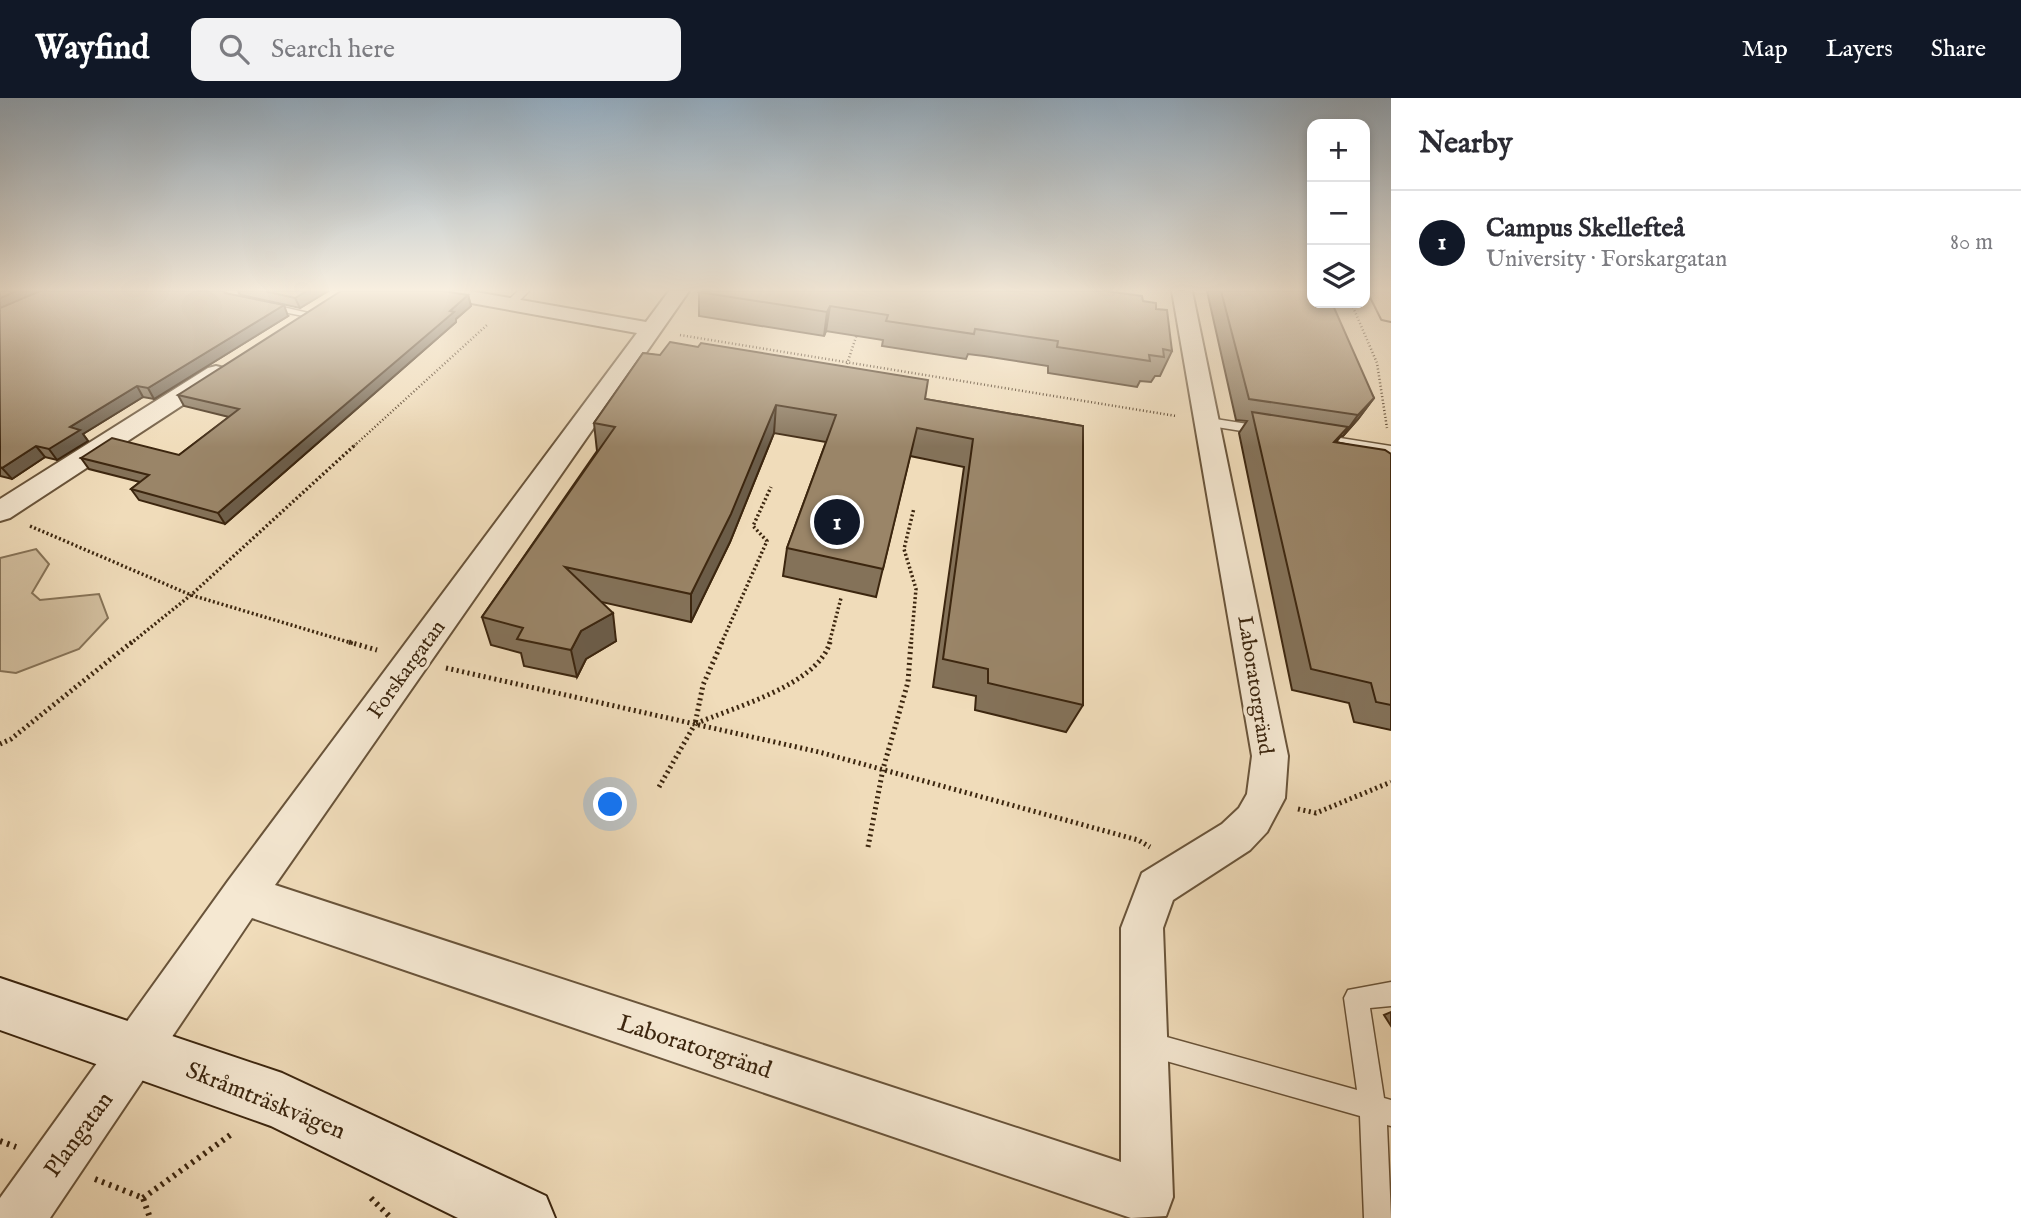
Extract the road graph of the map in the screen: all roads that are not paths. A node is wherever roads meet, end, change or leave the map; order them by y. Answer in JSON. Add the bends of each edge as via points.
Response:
{"nodes":[{"id":1,"x":639,"y":343,"type":"edge"},
{"id":2,"x":1193,"y":343,"type":"edge"},
{"id":3,"x":241,"y":357,"type":"edge"},
{"id":4,"x":1209,"y":422,"type":"junction"},
{"id":5,"x":1391,"y":450,"type":"edge"},
{"id":6,"x":0,"y":512,"type":"edge"},
{"id":7,"x":243,"y":895,"type":"junction"},
{"id":8,"x":1391,"y":993,"type":"edge"},
{"id":9,"x":0,"y":1004,"type":"edge"},
{"id":10,"x":1145,"y":1043,"type":"junction"},
{"id":11,"x":138,"y":1050,"type":"junction"},
{"id":12,"x":1382,"y":1110,"type":"edge"},
{"id":13,"x":1148,"y":1208,"type":"edge"},
{"id":14,"x":18,"y":1218,"type":"edge"},
{"id":15,"x":524,"y":1218,"type":"edge"},
{"id":16,"x":1377,"y":1218,"type":"edge"}],
"edges":[{"from":1,"to":7,"type":"street","name":"Forskargatan"},
{"from":2,"to":4,"type":"street","name":"Laboratorgränd"},
{"from":3,"to":6,"type":"street"},
{"from":4,"to":5,"type":"lane"},
{"from":4,"to":10,"type":"street","name":"Laboratorgränd","via":[[1270,756],[1263,803],[1253,820],[1237,837],[1157,887],[1142,928]]},
{"from":7,"to":11,"type":"street","name":"Forskargatan"},
{"from":7,"to":13,"type":"street","name":"Laboratorgränd"},
{"from":8,"to":12,"type":"lane","via":[[1356,998]]},
{"from":9,"to":11,"type":"main road","name":"Skråmträskvägen"},
{"from":10,"to":12,"type":"lane"},
{"from":10,"to":13,"type":"street","name":"Laboratorgränd"},
{"from":11,"to":14,"type":"street","name":"Plangatan"},
{"from":11,"to":15,"type":"main road","name":"Skråmträskvägen","via":[[282,1101]]},
{"from":12,"to":16,"type":"lane"}]}
